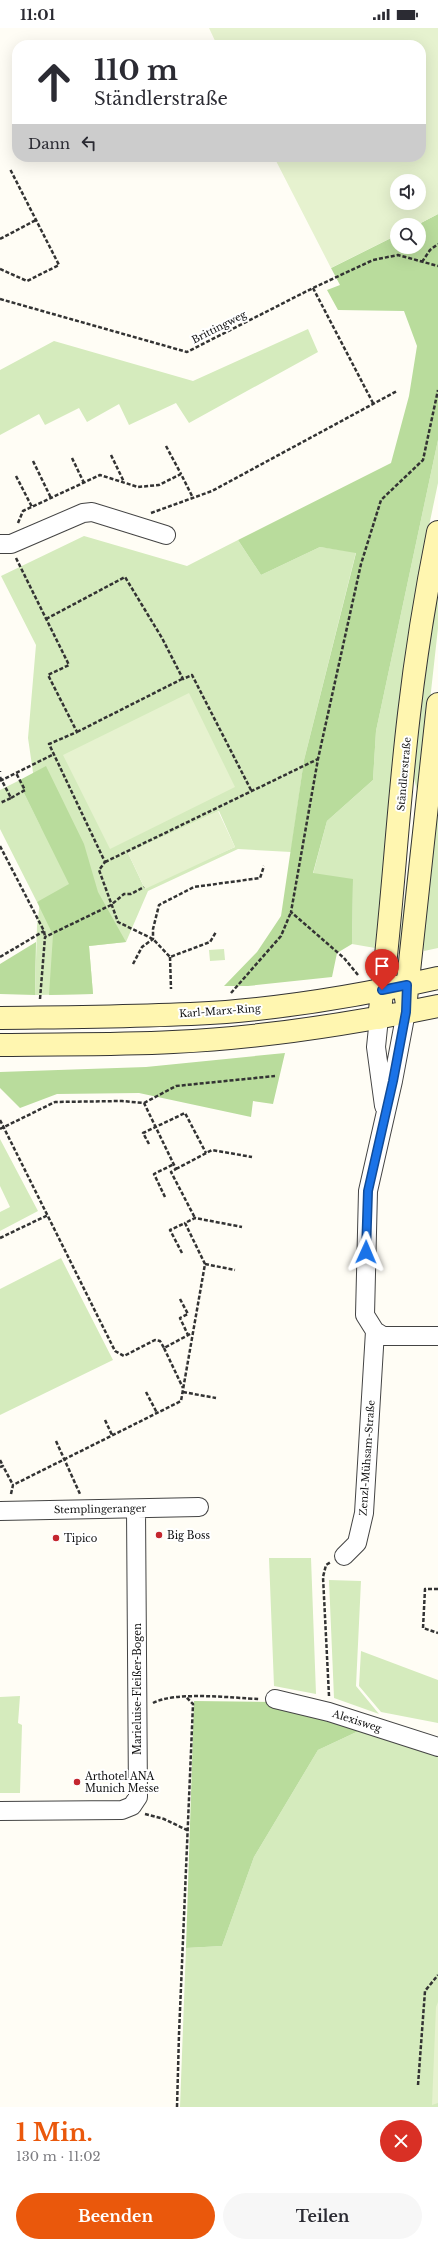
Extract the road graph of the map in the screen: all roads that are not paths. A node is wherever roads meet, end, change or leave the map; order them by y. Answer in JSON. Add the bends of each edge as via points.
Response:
{"nodes":[{"id":1,"x":438,"y":532,"type":"edge"},
{"id":2,"x":166,"y":535,"type":"dead end"},
{"id":3,"x":5,"y":544,"type":"edge"},
{"id":4,"x":438,"y":704,"type":"edge"},
{"id":5,"x":438,"y":978,"type":"edge"},
{"id":6,"x":407,"y":985,"type":"junction"},
{"id":7,"x":382,"y":990,"type":"junction"},
{"id":8,"x":438,"y":1006,"type":"edge"},
{"id":9,"x":406,"y":1012,"type":"junction"},
{"id":10,"x":0,"y":1018,"type":"edge"},
{"id":11,"x":378,"y":1018,"type":"junction"},
{"id":12,"x":0,"y":1045,"type":"edge"},
{"id":13,"x":385,"y":1112,"type":"junction"},
{"id":14,"x":375,"y":1331,"type":"junction"},
{"id":15,"x":438,"y":1336,"type":"edge"},
{"id":16,"x":6,"y":1504,"type":"edge"},
{"id":17,"x":199,"y":1507,"type":"dead end"},
{"id":18,"x":136,"y":1508,"type":"junction"},
{"id":19,"x":344,"y":1556,"type":"road end"},
{"id":20,"x":275,"y":1699,"type":"road end"},
{"id":21,"x":438,"y":1748,"type":"edge"},
{"id":22,"x":0,"y":1811,"type":"edge"}],
"edges":[{"from":1,"to":7,"type":"main road","name":"Ständlerstraße","via":[[423,612],[409,715]]},
{"from":2,"to":3,"type":"street","via":[[92,512],[83,513]]},
{"from":4,"to":6,"type":"main road"},
{"from":5,"to":6,"type":"main road","name":"Karl-Marx-Ring"},
{"from":6,"to":7,"type":"main road","name":"Karl-Marx-Ring"},
{"from":6,"to":9,"type":"main road"},
{"from":7,"to":10,"type":"main road","name":"Karl-Marx-Ring","via":[[348,997],[227,1012]]},
{"from":7,"to":11,"type":"main road","name":"Ständlerstraße"},
{"from":8,"to":9,"type":"main road"},
{"from":9,"to":11,"type":"main road"},
{"from":9,"to":13,"type":"street"},
{"from":11,"to":12,"type":"main road","via":[[259,1035],[174,1042]]},
{"from":11,"to":13,"type":"street","via":[[376,1047]]},
{"from":13,"to":14,"type":"street","via":[[366,1205],[365,1315]]},
{"from":14,"to":15,"type":"street","via":[[383,1336]]},
{"from":14,"to":19,"type":"street","name":"Zenzl-Mühsam-Straße","via":[[364,1513],[357,1543]]},
{"from":16,"to":18,"type":"street","name":"Stemplingeranger"},
{"from":17,"to":18,"type":"street","name":"Stemplingeranger"},
{"from":18,"to":22,"type":"street","name":"Marieluise-Fleißer-Bogen","via":[[138,1797],[132,1806],[122,1810]]},
{"from":20,"to":21,"type":"street","name":"Alexisweg","via":[[329,1712]]}]}
